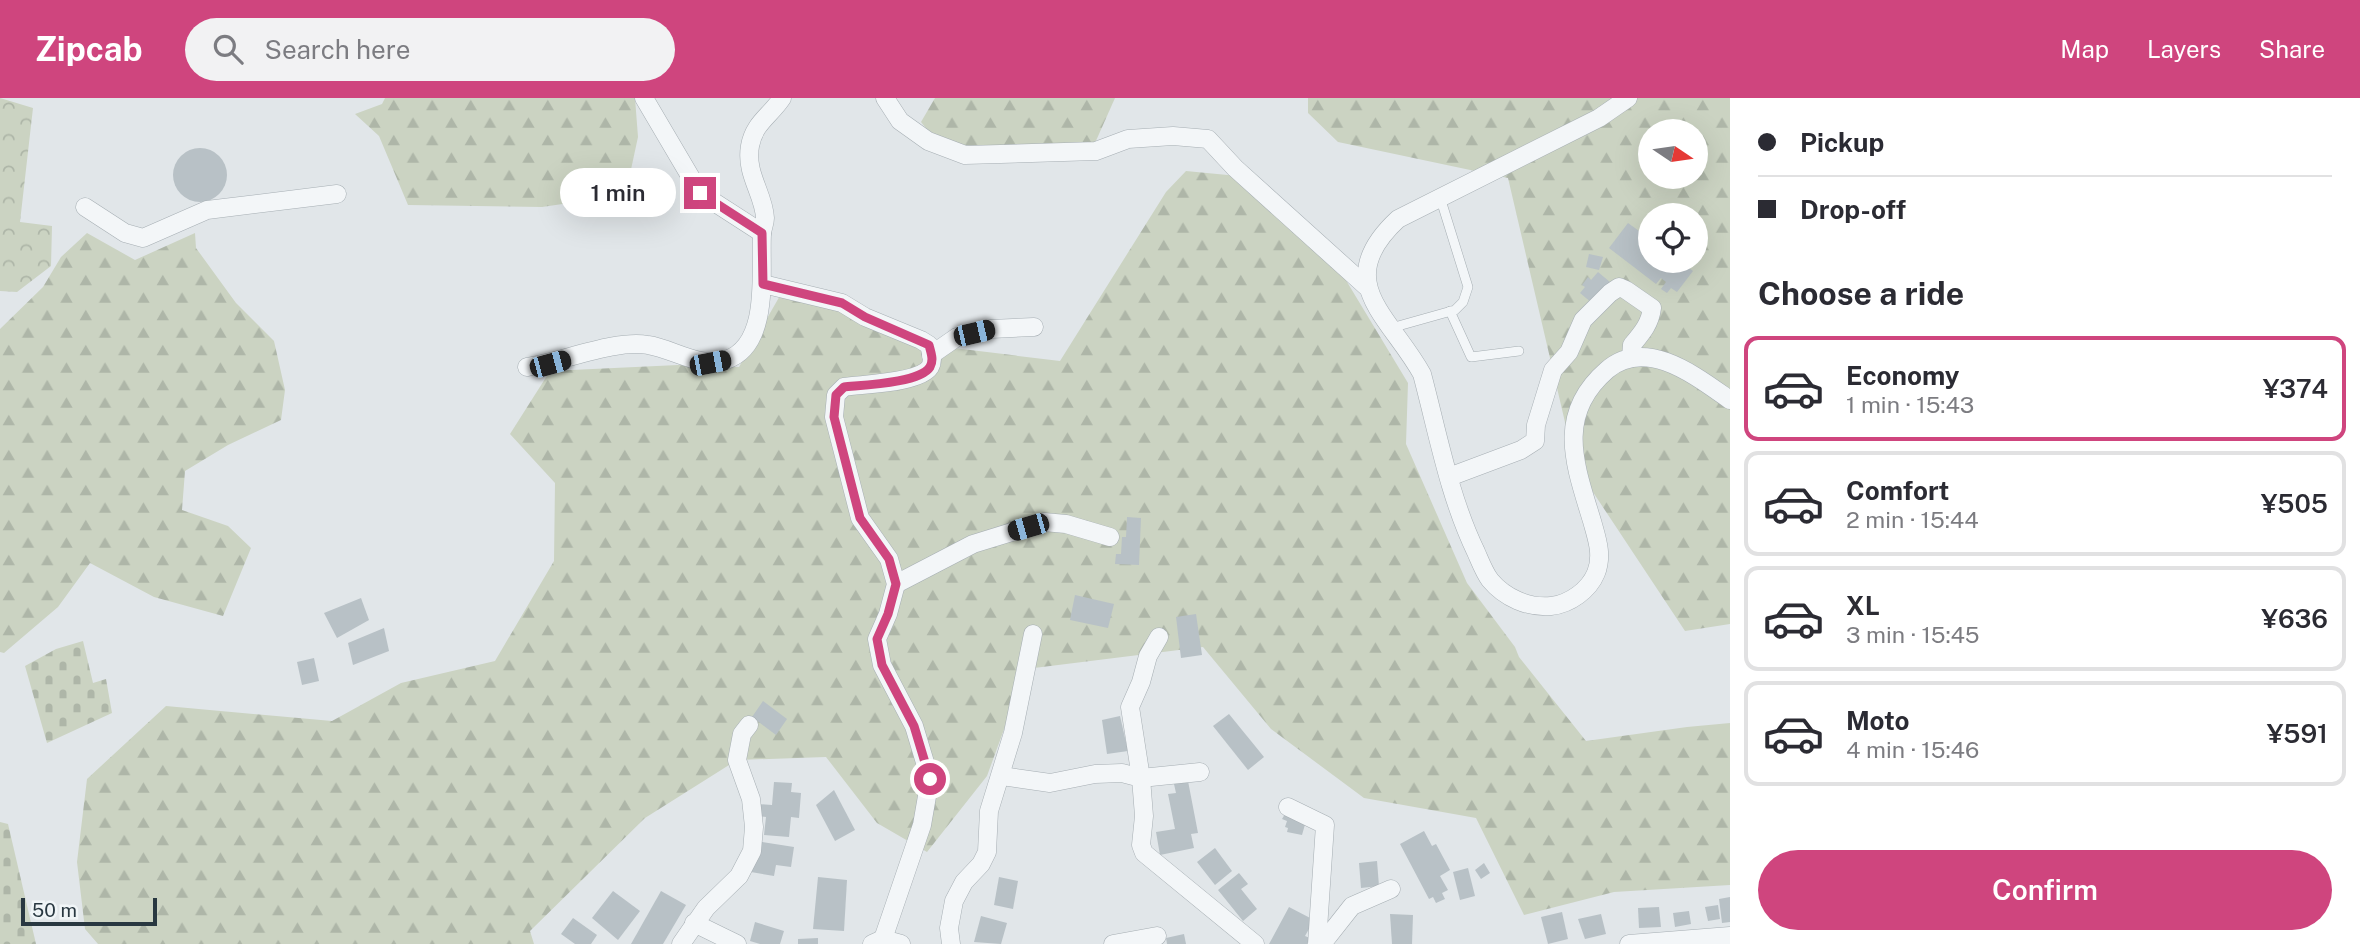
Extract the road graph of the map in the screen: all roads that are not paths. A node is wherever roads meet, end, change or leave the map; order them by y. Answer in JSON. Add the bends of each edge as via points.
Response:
{"nodes":[{"id":1,"x":644,"y":98,"type":"edge"},
{"id":2,"x":782,"y":98,"type":"edge"},
{"id":3,"x":885,"y":98,"type":"edge"},
{"id":4,"x":1628,"y":98,"type":"edge"},
{"id":5,"x":337,"y":194,"type":"dead end"},
{"id":6,"x":1440,"y":197,"type":"junction"},
{"id":7,"x":85,"y":207,"type":"dead end"},
{"id":8,"x":762,"y":233,"type":"junction"},
{"id":9,"x":763,"y":284,"type":"junction"},
{"id":10,"x":1368,"y":288,"type":"junction"},
{"id":11,"x":1450,"y":312,"type":"junction"},
{"id":12,"x":1034,"y":327,"type":"dead end"},
{"id":13,"x":1390,"y":328,"type":"junction"},
{"id":14,"x":1519,"y":351,"type":"dead end"},
{"id":15,"x":931,"y":355,"type":"junction"},
{"id":16,"x":1631,"y":358,"type":"junction"},
{"id":17,"x":527,"y":367,"type":"dead end"},
{"id":18,"x":1730,"y":400,"type":"edge"},
{"id":19,"x":1449,"y":477,"type":"junction"},
{"id":20,"x":1110,"y":537,"type":"dead end"},
{"id":21,"x":896,"y":584,"type":"junction"},
{"id":22,"x":1033,"y":634,"type":"dead end"},
{"id":23,"x":1159,"y":637,"type":"dead end"},
{"id":24,"x":749,"y":725,"type":"dead end"},
{"id":25,"x":1200,"y":772,"type":"dead end"},
{"id":26,"x":1002,"y":776,"type":"junction"},
{"id":27,"x":1141,"y":778,"type":"junction"},
{"id":28,"x":1288,"y":807,"type":"dead end"},
{"id":29,"x":1391,"y":889,"type":"dead end"},
{"id":30,"x":694,"y":923,"type":"junction"},
{"id":31,"x":1157,"y":936,"type":"dead end"},
{"id":32,"x":1730,"y":936,"type":"edge"},
{"id":33,"x":885,"y":942,"type":"edge"},
{"id":34,"x":681,"y":944,"type":"edge"},
{"id":35,"x":737,"y":944,"type":"edge"},
{"id":36,"x":951,"y":944,"type":"edge"},
{"id":37,"x":1113,"y":944,"type":"edge"},
{"id":38,"x":1255,"y":944,"type":"edge"},
{"id":39,"x":1319,"y":944,"type":"edge"},
{"id":40,"x":1629,"y":944,"type":"edge"}],
"edges":[{"from":1,"to":8,"type":"street","via":[[700,193]]},
{"from":2,"to":8,"type":"street","via":[[754,129],[750,149],[750,169],[765,218]]},
{"from":3,"to":10,"type":"street","via":[[900,121],[929,141],[965,155],[1096,151],[1128,139],[1173,136],[1208,139]]},
{"from":4,"to":6,"type":"street","via":[[1599,118]]},
{"from":5,"to":7,"type":"street","via":[[207,210],[143,238],[125,233]]},
{"from":6,"to":10,"type":"street","via":[[1398,219],[1380,236],[1368,262]]},
{"from":6,"to":11,"type":"lane","via":[[1468,287],[1463,302]]},
{"from":8,"to":9,"type":"street"},
{"from":9,"to":15,"type":"street","via":[[842,303],[921,340],[929,345]]},
{"from":9,"to":17,"type":"street","via":[[753,330],[741,352],[726,359],[710,363],[647,344],[616,346]]},
{"from":10,"to":13,"type":"street"},
{"from":11,"to":13,"type":"lane"},
{"from":11,"to":14,"type":"lane","via":[[1471,357]]},
{"from":12,"to":15,"type":"street","via":[[991,329],[957,337]]},
{"from":13,"to":19,"type":"street","via":[[1422,374]]},
{"from":15,"to":21,"type":"street","via":[[929,369],[918,377],[844,387],[836,395],[834,417],[860,518],[889,559]]},
{"from":16,"to":18,"type":"street","via":[[1668,362]]},
{"from":16,"to":19,"type":"street","via":[[1632,345],[1645,331],[1652,308],[1619,287],[1583,320],[1569,352],[1553,370],[1535,441]]},
{"from":16,"to":19,"type":"street","via":[[1596,379],[1576,414],[1572,434],[1575,466],[1600,557],[1595,575],[1570,600],[1534,606],[1504,593],[1489,579],[1461,522]]},
{"from":20,"to":21,"type":"street","via":[[1044,522],[973,544]]},
{"from":21,"to":33,"type":"street","via":[[877,639],[882,665],[914,726],[930,779],[922,825]]},
{"from":22,"to":26,"type":"street"},
{"from":23,"to":27,"type":"street","via":[[1130,707]]},
{"from":24,"to":30,"type":"street","via":[[742,734],[737,760],[751,799],[752,851],[739,876]]},
{"from":25,"to":27,"type":"street"},
{"from":26,"to":27,"type":"street","via":[[1049,783],[1095,774]]},
{"from":26,"to":36,"type":"street","via":[[989,811],[987,852],[954,901]]},
{"from":27,"to":38,"type":"street","via":[[1144,853]]},
{"from":28,"to":39,"type":"street","via":[[1325,825]]},
{"from":29,"to":39,"type":"street","via":[[1352,906]]},
{"from":30,"to":34,"type":"street"},
{"from":30,"to":35,"type":"street"},
{"from":31,"to":37,"type":"street"},
{"from":32,"to":40,"type":"street"}]}
